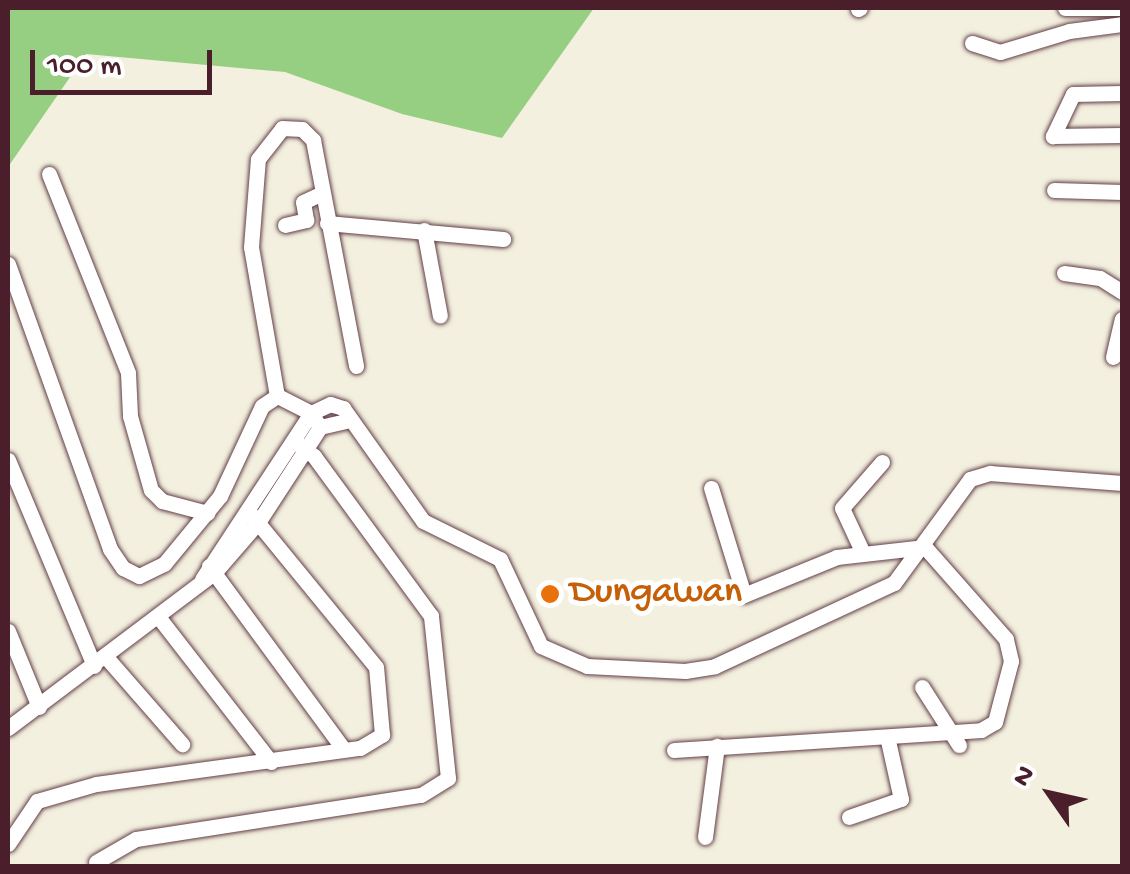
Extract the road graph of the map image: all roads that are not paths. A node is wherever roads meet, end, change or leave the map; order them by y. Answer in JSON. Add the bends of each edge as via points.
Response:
{"nodes":[{"id":1,"x":1064,"y":8,"type":"edge"},
{"id":2,"x":1122,"y":8,"type":"edge"},
{"id":3,"x":1122,"y":24,"type":"edge"},
{"id":4,"x":972,"y":43,"type":"dead end"},
{"id":5,"x":1122,"y":93,"type":"edge"},
{"id":6,"x":1122,"y":136,"type":"edge"},
{"id":7,"x":49,"y":174,"type":"dead end"},
{"id":8,"x":1054,"y":190,"type":"dead end"},
{"id":9,"x":1122,"y":192,"type":"edge"},
{"id":10,"x":320,"y":194,"type":"junction"},
{"id":11,"x":327,"y":224,"type":"junction"},
{"id":12,"x":285,"y":226,"type":"dead end"},
{"id":13,"x":424,"y":230,"type":"junction"},
{"id":14,"x":503,"y":239,"type":"dead end"},
{"id":15,"x":8,"y":264,"type":"edge"},
{"id":16,"x":1064,"y":273,"type":"dead end"},
{"id":17,"x":1118,"y":288,"type":"edge"},
{"id":18,"x":440,"y":316,"type":"dead end"},
{"id":19,"x":1122,"y":319,"type":"edge"},
{"id":20,"x":1113,"y":356,"type":"dead end"},
{"id":21,"x":356,"y":366,"type":"dead end"},
{"id":22,"x":278,"y":396,"type":"junction"},
{"id":23,"x":310,"y":413,"type":"junction"},
{"id":24,"x":350,"y":420,"type":"junction"},
{"id":25,"x":320,"y":428,"type":"junction"},
{"id":26,"x":300,"y":445,"type":"junction"},
{"id":27,"x":8,"y":460,"type":"edge"},
{"id":28,"x":882,"y":462,"type":"dead end"},
{"id":29,"x":1122,"y":483,"type":"edge"},
{"id":30,"x":711,"y":488,"type":"dead end"},
{"id":31,"x":207,"y":513,"type":"junction"},
{"id":32,"x":254,"y":517,"type":"junction"},
{"id":33,"x":926,"y":546,"type":"junction"},
{"id":34,"x":862,"y":552,"type":"junction"},
{"id":35,"x":208,"y":573,"type":"junction"},
{"id":36,"x":160,"y":619,"type":"junction"},
{"id":37,"x":8,"y":632,"type":"edge"},
{"id":38,"x":100,"y":661,"type":"junction"},
{"id":39,"x":922,"y":688,"type":"dead end"},
{"id":40,"x":39,"y":706,"type":"junction"},
{"id":41,"x":8,"y":728,"type":"edge"},
{"id":42,"x":956,"y":739,"type":"junction"},
{"id":43,"x":888,"y":741,"type":"junction"},
{"id":44,"x":182,"y":744,"type":"dead end"},
{"id":45,"x":717,"y":746,"type":"junction"},
{"id":46,"x":344,"y":750,"type":"junction"},
{"id":47,"x":674,"y":750,"type":"dead end"},
{"id":48,"x":272,"y":762,"type":"junction"},
{"id":49,"x":850,"y":817,"type":"dead end"},
{"id":50,"x":705,"y":837,"type":"dead end"},
{"id":51,"x":8,"y":844,"type":"edge"},
{"id":52,"x":96,"y":862,"type":"dead end"}],
"edges":[{"from":1,"to":2,"type":"street"},
{"from":3,"to":4,"type":"street","via":[[1070,30],[1000,52]]},
{"from":5,"to":6,"type":"street","via":[[1073,94],[1053,136]]},
{"from":7,"to":31,"type":"street","via":[[128,372],[130,416],[152,490],[162,501]]},
{"from":8,"to":9,"type":"street"},
{"from":10,"to":11,"type":"street"},
{"from":10,"to":12,"type":"street","via":[[303,202],[306,220]]},
{"from":10,"to":22,"type":"street","via":[[313,140],[302,129],[282,128],[258,159],[250,201],[251,248]]},
{"from":11,"to":13,"type":"street"},
{"from":11,"to":21,"type":"street"},
{"from":13,"to":14,"type":"street"},
{"from":13,"to":18,"type":"street"},
{"from":15,"to":31,"type":"street","via":[[122,568],[140,576],[164,564]]},
{"from":16,"to":17,"type":"street"},
{"from":19,"to":20,"type":"street"},
{"from":22,"to":23,"type":"street"},
{"from":22,"to":31,"type":"street","via":[[262,406]]},
{"from":23,"to":24,"type":"street","via":[[337,405]]},
{"from":23,"to":25,"type":"street"},
{"from":23,"to":26,"type":"street"},
{"from":24,"to":25,"type":"street"},
{"from":24,"to":33,"type":"street","via":[[422,521],[500,559],[537,640],[572,663],[665,670],[714,666],[894,582]]},
{"from":25,"to":26,"type":"street"},
{"from":26,"to":32,"type":"street"},
{"from":26,"to":52,"type":"street","via":[[432,616],[448,778],[421,795],[136,839]]},
{"from":27,"to":38,"type":"street","via":[[81,648]]},
{"from":28,"to":34,"type":"street","via":[[842,508]]},
{"from":29,"to":33,"type":"street","via":[[990,473],[970,479],[953,494]]},
{"from":30,"to":34,"type":"street","via":[[744,595]]},
{"from":32,"to":35,"type":"street"},
{"from":32,"to":46,"type":"street","via":[[380,674],[382,735],[369,746]]},
{"from":33,"to":34,"type":"street"},
{"from":33,"to":42,"type":"street","via":[[1006,639],[1010,661],[995,722]]},
{"from":35,"to":36,"type":"street"},
{"from":35,"to":46,"type":"street"},
{"from":36,"to":38,"type":"street"},
{"from":36,"to":48,"type":"street"},
{"from":37,"to":40,"type":"street"},
{"from":38,"to":40,"type":"street"},
{"from":38,"to":44,"type":"street"},
{"from":39,"to":42,"type":"street"},
{"from":40,"to":41,"type":"street"},
{"from":42,"to":43,"type":"street"},
{"from":43,"to":45,"type":"street"},
{"from":43,"to":49,"type":"street","via":[[901,799]]},
{"from":45,"to":47,"type":"street"},
{"from":45,"to":50,"type":"street"},
{"from":46,"to":48,"type":"street"},
{"from":48,"to":51,"type":"street","via":[[96,784],[36,802]]}]}
